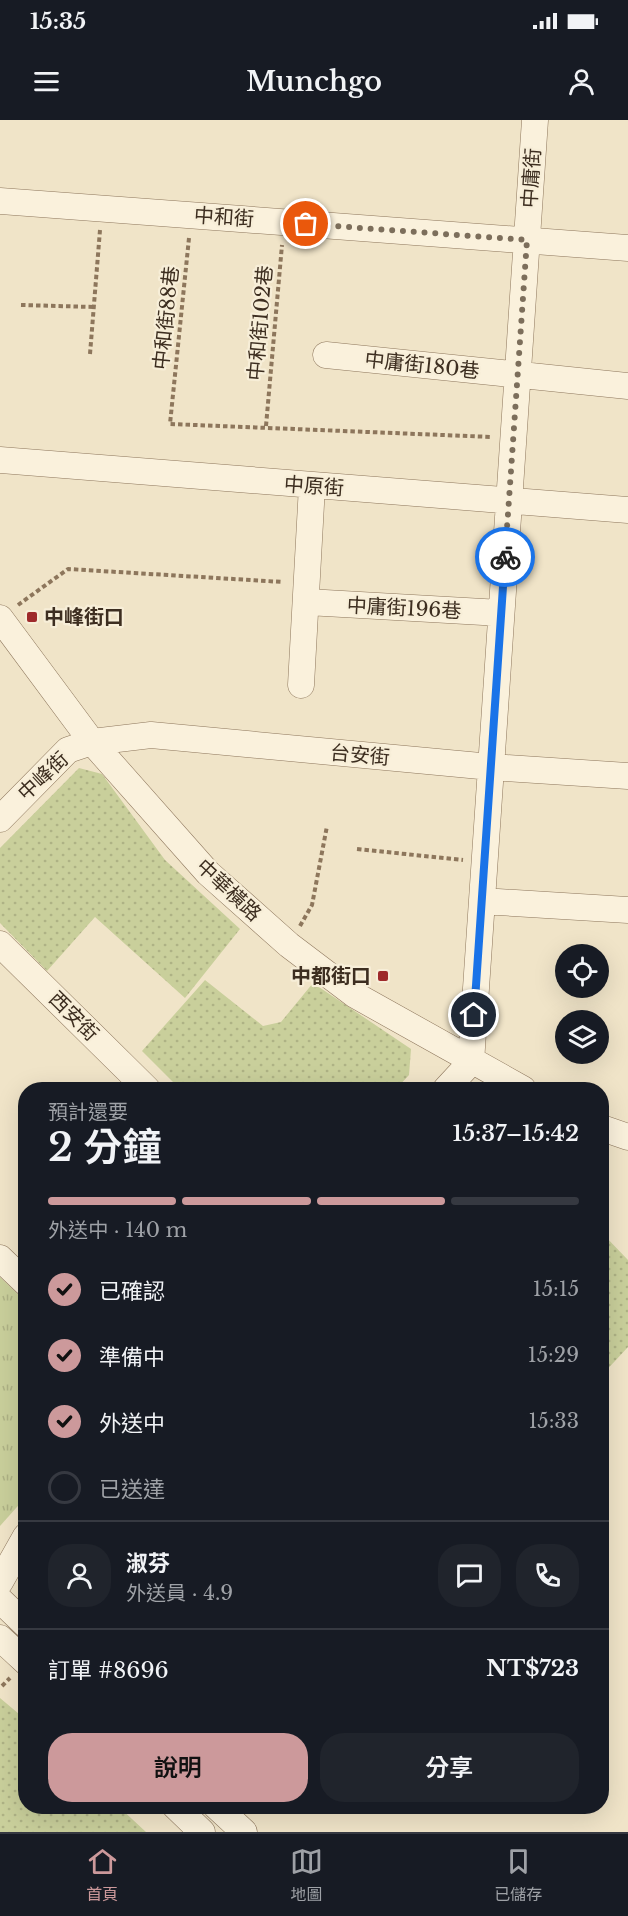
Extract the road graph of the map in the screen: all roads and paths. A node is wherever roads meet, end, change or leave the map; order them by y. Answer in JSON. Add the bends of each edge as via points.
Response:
{"nodes":[{"id":1,"x":535,"y":120,"type":"edge"},
{"id":2,"x":0,"y":201,"type":"edge"},
{"id":3,"x":102,"y":208,"type":"junction"},
{"id":4,"x":191,"y":215,"type":"junction"},
{"id":5,"x":284,"y":222,"type":"junction"},
{"id":6,"x":527,"y":240,"type":"junction"},
{"id":7,"x":628,"y":248,"type":"edge"},
{"id":8,"x":21,"y":305,"type":"dead end"},
{"id":9,"x":94,"y":307,"type":"junction"},
{"id":10,"x":90,"y":354,"type":"dead end"},
{"id":11,"x":326,"y":355,"type":"dead end"},
{"id":12,"x":518,"y":375,"type":"junction"},
{"id":13,"x":628,"y":386,"type":"edge"},
{"id":14,"x":266,"y":426,"type":"junction"},
{"id":15,"x":513,"y":438,"type":"junction"},
{"id":16,"x":0,"y":460,"type":"edge"},
{"id":17,"x":312,"y":486,"type":"junction"},
{"id":18,"x":509,"y":501,"type":"junction"},
{"id":19,"x":628,"y":510,"type":"edge"},
{"id":20,"x":307,"y":593,"type":"junction"},
{"id":21,"x":501,"y":613,"type":"junction"},
{"id":22,"x":5,"y":614,"type":"edge"},
{"id":23,"x":302,"y":685,"type":"dead end"},
{"id":24,"x":92,"y":742,"type":"junction"},
{"id":25,"x":491,"y":767,"type":"junction"},
{"id":26,"x":628,"y":776,"type":"edge"},
{"id":27,"x":0,"y":819,"type":"edge"},
{"id":28,"x":327,"y":826,"type":"dead end"},
{"id":29,"x":357,"y":849,"type":"dead end"},
{"id":30,"x":484,"y":862,"type":"junction"},
{"id":31,"x":482,"y":901,"type":"junction"},
{"id":32,"x":628,"y":909,"type":"edge"},
{"id":33,"x":0,"y":944,"type":"edge"},
{"id":34,"x":289,"y":945,"type":"junction"},
{"id":35,"x":471,"y":1062,"type":"junction"},
{"id":36,"x":140,"y":1082,"type":"edge"},
{"id":37,"x":452,"y":1082,"type":"edge"},
{"id":38,"x":510,"y":1082,"type":"edge"},
{"id":39,"x":609,"y":1130,"type":"edge"},
{"id":40,"x":628,"y":1137,"type":"edge"},
{"id":41,"x":0,"y":1258,"type":"edge"},
{"id":42,"x":18,"y":1275,"type":"edge"},
{"id":43,"x":18,"y":1550,"type":"edge"},
{"id":44,"x":0,"y":1582,"type":"edge"},
{"id":45,"x":0,"y":1600,"type":"edge"},
{"id":46,"x":18,"y":1617,"type":"edge"},
{"id":47,"x":0,"y":1638,"type":"edge"},
{"id":48,"x":18,"y":1655,"type":"edge"},
{"id":49,"x":183,"y":1814,"type":"edge"},
{"id":50,"x":224,"y":1814,"type":"edge"},
{"id":51,"x":202,"y":1832,"type":"edge"},
{"id":52,"x":243,"y":1832,"type":"edge"}],
"edges":[{"from":1,"to":6,"type":"street","name":"中庸街"},
{"from":2,"to":3,"type":"street","name":"中和街"},
{"from":3,"to":4,"type":"street","name":"中和街"},
{"from":3,"to":9,"type":"path"},
{"from":4,"to":5,"type":"street","name":"中和街"},
{"from":4,"to":14,"type":"path","name":"中和街88巷","via":[[170,424]]},
{"from":5,"to":6,"type":"street","name":"中和街"},
{"from":5,"to":14,"type":"path","name":"中和街102巷"},
{"from":6,"to":7,"type":"street","name":"中和街"},
{"from":6,"to":12,"type":"street","name":"中庸街"},
{"from":8,"to":9,"type":"path"},
{"from":9,"to":10,"type":"path"},
{"from":11,"to":12,"type":"street","name":"中庸街180巷"},
{"from":12,"to":13,"type":"street","name":"中庸街180巷"},
{"from":12,"to":15,"type":"street","name":"中庸街"},
{"from":14,"to":15,"type":"path"},
{"from":15,"to":18,"type":"street","name":"中庸街"},
{"from":16,"to":17,"type":"street","name":"中原街"},
{"from":17,"to":18,"type":"street","name":"中原街"},
{"from":17,"to":20,"type":"street"},
{"from":18,"to":19,"type":"street","name":"中原街"},
{"from":18,"to":21,"type":"street","name":"中庸街"},
{"from":20,"to":21,"type":"street","name":"中庸街196巷"},
{"from":20,"to":22,"type":"path","via":[[68,569]]},
{"from":20,"to":23,"type":"street"},
{"from":21,"to":25,"type":"street","name":"中庸街"},
{"from":22,"to":24,"type":"street","name":"中華橫路"},
{"from":24,"to":25,"type":"street","name":"台安街","via":[[151,735]]},
{"from":24,"to":27,"type":"street","name":"中峰街","via":[[68,750]]},
{"from":24,"to":34,"type":"street","name":"中華橫路","via":[[208,873]]},
{"from":25,"to":26,"type":"street","name":"台安街"},
{"from":25,"to":30,"type":"street","name":"中庸街"},
{"from":28,"to":34,"type":"path","via":[[312,905]]},
{"from":29,"to":30,"type":"path"},
{"from":30,"to":31,"type":"street","name":"中庸街"},
{"from":31,"to":32,"type":"street"},
{"from":31,"to":35,"type":"street","name":"中庸街"},
{"from":33,"to":36,"type":"street","name":"西安街"},
{"from":34,"to":35,"type":"street","name":"中華橫路","via":[[355,995]]},
{"from":35,"to":37,"type":"street"},
{"from":35,"to":38,"type":"street","name":"中華橫路"},
{"from":39,"to":40,"type":"street"},
{"from":41,"to":42,"type":"street"},
{"from":43,"to":44,"type":"street"},
{"from":45,"to":46,"type":"street"},
{"from":47,"to":48,"type":"street"},
{"from":49,"to":51,"type":"street"},
{"from":50,"to":52,"type":"street"}]}
